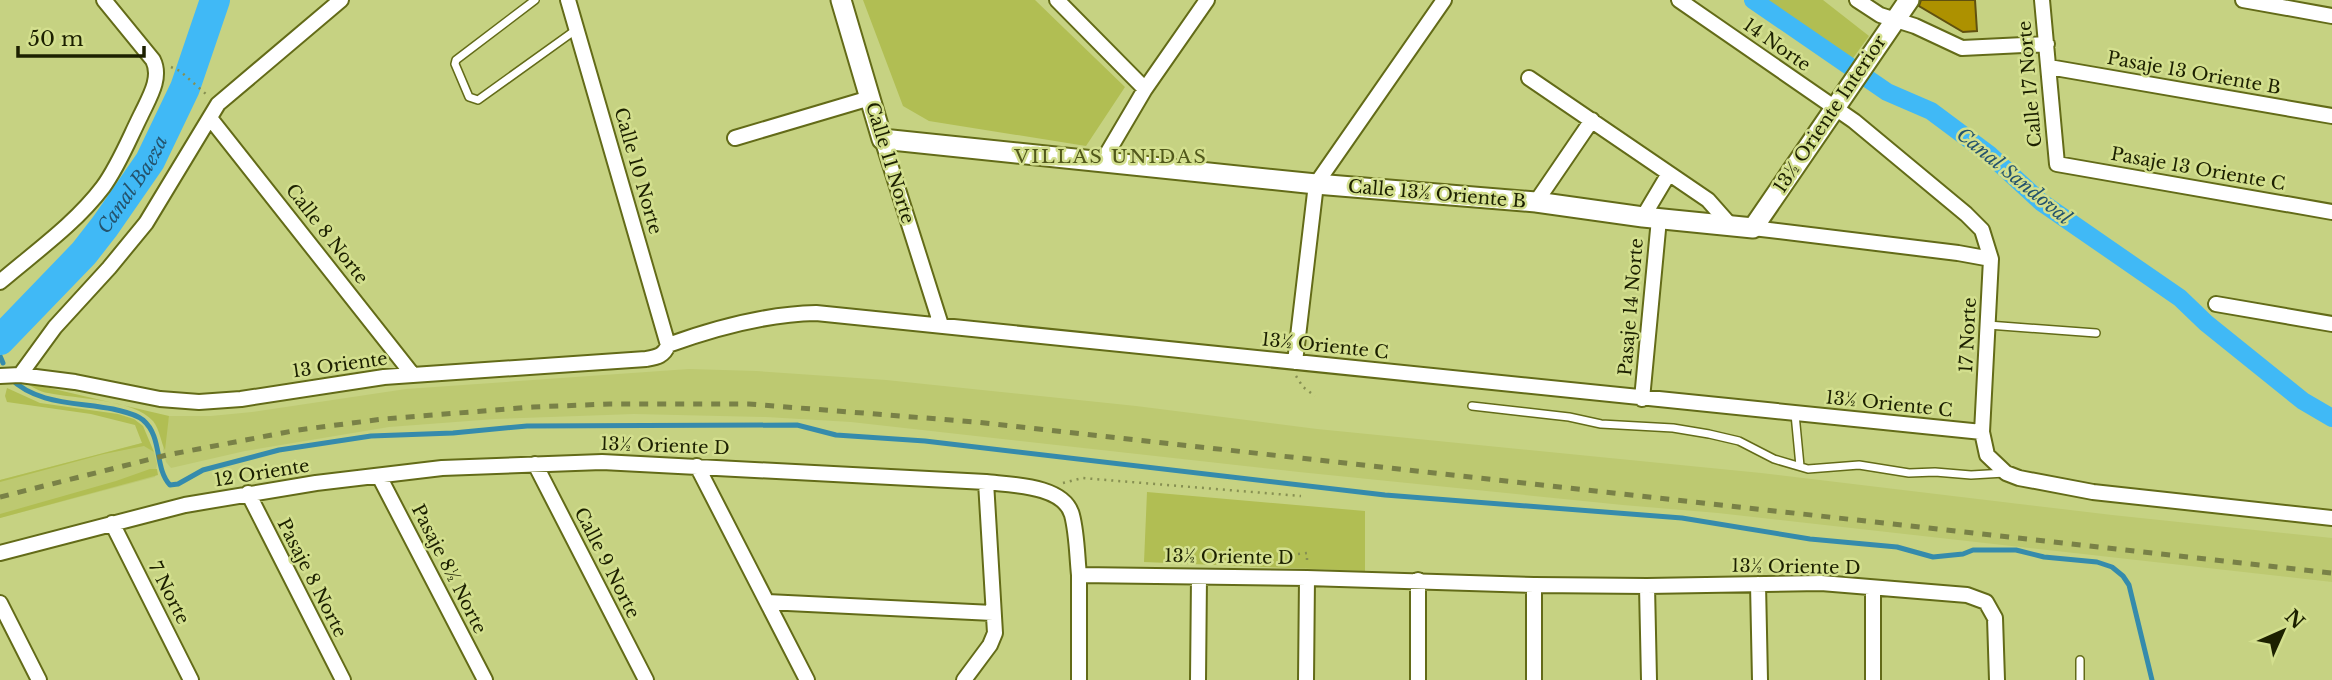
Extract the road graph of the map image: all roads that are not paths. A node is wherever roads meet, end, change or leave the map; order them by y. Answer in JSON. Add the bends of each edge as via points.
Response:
{"nodes":[{"id":1,"x":104,"y":0,"type":"edge"},
{"id":2,"x":341,"y":0,"type":"edge"},
{"id":3,"x":535,"y":0,"type":"edge"},
{"id":4,"x":568,"y":0,"type":"edge"},
{"id":5,"x":841,"y":0,"type":"edge"},
{"id":6,"x":1057,"y":0,"type":"edge"},
{"id":7,"x":1207,"y":0,"type":"edge"},
{"id":8,"x":1444,"y":0,"type":"edge"},
{"id":9,"x":1679,"y":0,"type":"edge"},
{"id":10,"x":1857,"y":0,"type":"edge"},
{"id":11,"x":1909,"y":0,"type":"edge"},
{"id":12,"x":2042,"y":0,"type":"edge"},
{"id":13,"x":2244,"y":0,"type":"edge"},
{"id":14,"x":2332,"y":16,"type":"edge"},
{"id":15,"x":1894,"y":20,"type":"junction"},
{"id":16,"x":577,"y":29,"type":"junction"},
{"id":17,"x":2047,"y":44,"type":"junction"},
{"id":18,"x":2049,"y":66,"type":"junction"},
{"id":19,"x":1529,"y":78,"type":"dead end"},
{"id":20,"x":1145,"y":89,"type":"junction"},
{"id":21,"x":870,"y":98,"type":"junction"},
{"id":22,"x":1835,"y":109,"type":"junction"},
{"id":23,"x":2332,"y":116,"type":"edge"},
{"id":24,"x":210,"y":118,"type":"junction"},
{"id":25,"x":1592,"y":120,"type":"junction"},
{"id":26,"x":735,"y":138,"type":"dead end"},
{"id":27,"x":882,"y":139,"type":"junction"},
{"id":28,"x":1102,"y":162,"type":"junction"},
{"id":29,"x":2057,"y":164,"type":"joint"},
{"id":30,"x":1668,"y":175,"type":"junction"},
{"id":31,"x":1316,"y":184,"type":"junction"},
{"id":32,"x":1536,"y":202,"type":"junction"},
{"id":33,"x":2332,"y":212,"type":"edge"},
{"id":34,"x":1651,"y":218,"type":"junction"},
{"id":35,"x":1731,"y":226,"type":"junction"},
{"id":36,"x":1753,"y":228,"type":"junction"},
{"id":37,"x":1991,"y":259,"type":"junction"},
{"id":38,"x":0,"y":282,"type":"edge"},
{"id":39,"x":2217,"y":303,"type":"dead end"},
{"id":40,"x":2332,"y":324,"type":"edge"},
{"id":41,"x":941,"y":325,"type":"junction"},
{"id":42,"x":1988,"y":325,"type":"junction"},
{"id":43,"x":2096,"y":333,"type":"dead end"},
{"id":44,"x":667,"y":349,"type":"junction"},
{"id":45,"x":1295,"y":362,"type":"junction"},
{"id":46,"x":413,"y":374,"type":"junction"},
{"id":47,"x":20,"y":375,"type":"junction"},
{"id":48,"x":1,"y":377,"type":"edge"},
{"id":49,"x":1642,"y":399,"type":"junction"},
{"id":50,"x":1472,"y":406,"type":"dead end"},
{"id":51,"x":1795,"y":414,"type":"junction"},
{"id":52,"x":1982,"y":432,"type":"junction"},
{"id":53,"x":535,"y":464,"type":"junction"},
{"id":54,"x":697,"y":466,"type":"junction"},
{"id":55,"x":1800,"y":466,"type":"junction"},
{"id":56,"x":2006,"y":473,"type":"junction"},
{"id":57,"x":379,"y":476,"type":"junction"},
{"id":58,"x":986,"y":482,"type":"junction"},
{"id":59,"x":248,"y":493,"type":"junction"},
{"id":60,"x":2332,"y":518,"type":"edge"},
{"id":61,"x":112,"y":523,"type":"junction"},
{"id":62,"x":0,"y":554,"type":"edge"},
{"id":63,"x":1079,"y":575,"type":"junction"},
{"id":64,"x":1199,"y":577,"type":"junction"},
{"id":65,"x":1307,"y":578,"type":"junction"},
{"id":66,"x":1418,"y":580,"type":"junction"},
{"id":67,"x":1758,"y":584,"type":"junction"},
{"id":68,"x":1534,"y":585,"type":"junction"},
{"id":69,"x":1647,"y":586,"type":"junction"},
{"id":70,"x":1873,"y":588,"type":"junction"},
{"id":71,"x":766,"y":602,"type":"junction"},
{"id":72,"x":0,"y":603,"type":"edge"},
{"id":73,"x":993,"y":612,"type":"junction"},
{"id":74,"x":2080,"y":660,"type":"dead end"},
{"id":75,"x":39,"y":680,"type":"edge"},
{"id":76,"x":191,"y":680,"type":"edge"},
{"id":77,"x":343,"y":680,"type":"edge"},
{"id":78,"x":485,"y":680,"type":"edge"},
{"id":79,"x":646,"y":680,"type":"edge"},
{"id":80,"x":807,"y":680,"type":"edge"},
{"id":81,"x":964,"y":680,"type":"edge"},
{"id":82,"x":1079,"y":680,"type":"edge"},
{"id":83,"x":1198,"y":680,"type":"edge"},
{"id":84,"x":1306,"y":680,"type":"edge"},
{"id":85,"x":1418,"y":680,"type":"edge"},
{"id":86,"x":1534,"y":680,"type":"edge"},
{"id":87,"x":1649,"y":680,"type":"edge"},
{"id":88,"x":1760,"y":680,"type":"edge"},
{"id":89,"x":1873,"y":680,"type":"edge"},
{"id":90,"x":1997,"y":680,"type":"edge"},
{"id":91,"x":2080,"y":680,"type":"edge"}],
"edges":[{"from":1,"to":38,"type":"street","via":[[153,60],[157,69],[151,93],[103,186],[67,225]]},
{"from":2,"to":24,"type":"street","via":[[218,104]]},
{"from":3,"to":16,"type":"lane","via":[[456,60],[469,97],[478,100]]},
{"from":4,"to":16,"type":"street","name":"Calle 10 Norte"},
{"from":5,"to":21,"type":"street","name":"Calle 11 Norte"},
{"from":6,"to":20,"type":"street"},
{"from":7,"to":20,"type":"street"},
{"from":8,"to":31,"type":"street"},
{"from":9,"to":22,"type":"street","name":"14 Norte"},
{"from":10,"to":15,"type":"street"},
{"from":11,"to":15,"type":"street","name":"13½ Oriente Interior"},
{"from":12,"to":17,"type":"street","name":"Calle 17 Norte"},
{"from":13,"to":14,"type":"street"},
{"from":15,"to":17,"type":"street","via":[[1962,48]]},
{"from":15,"to":22,"type":"street","name":"13½ Oriente Interior"},
{"from":16,"to":44,"type":"street","name":"Calle 10 Norte"},
{"from":17,"to":18,"type":"street","name":"Calle 17 Norte"},
{"from":18,"to":23,"type":"street","name":"Pasaje 13 Oriente B"},
{"from":18,"to":29,"type":"street","name":"Calle 17 Norte"},
{"from":19,"to":25,"type":"street"},
{"from":20,"to":28,"type":"street"},
{"from":21,"to":26,"type":"street"},
{"from":21,"to":27,"type":"street","name":"Calle 11 Norte"},
{"from":22,"to":36,"type":"street","name":"13½ Oriente Interior"},
{"from":22,"to":37,"type":"street","name":"14 Norte","via":[[1976,223],[1985,235]]},
{"from":24,"to":46,"type":"street","name":"Calle 8 Norte"},
{"from":24,"to":47,"type":"street","via":[[146,223],[55,327]]},
{"from":25,"to":30,"type":"street"},
{"from":25,"to":32,"type":"street"},
{"from":27,"to":28,"type":"street","name":"Calle 13½ Oriente B"},
{"from":27,"to":41,"type":"street","name":"Calle 11 Norte"},
{"from":28,"to":31,"type":"street","name":"Calle 13½ Oriente B"},
{"from":29,"to":33,"type":"street","name":"Pasaje 13 Oriente C"},
{"from":30,"to":34,"type":"street"},
{"from":30,"to":35,"type":"street","via":[[1708,200]]},
{"from":31,"to":32,"type":"street","name":"Calle 13½ Oriente B"},
{"from":31,"to":45,"type":"street"},
{"from":32,"to":34,"type":"street","name":"Calle 13½ Oriente B"},
{"from":34,"to":35,"type":"street","name":"Calle 13½ Oriente B"},
{"from":34,"to":49,"type":"street","name":"Pasaje 14 Norte"},
{"from":35,"to":36,"type":"street","name":"Calle 13½ Oriente B"},
{"from":36,"to":37,"type":"street","name":"Calle 13½ Oriente B"},
{"from":37,"to":42,"type":"street","name":"17 Norte"},
{"from":39,"to":40,"type":"street"},
{"from":41,"to":44,"type":"street","name":"13½ Oriente C","via":[[799,313],[706,331]]},
{"from":41,"to":45,"type":"street","name":"13½ Oriente C"},
{"from":42,"to":43,"type":"lane"},
{"from":42,"to":52,"type":"street","name":"17 Norte"},
{"from":44,"to":46,"type":"street","name":"13 Oriente","via":[[646,359]]},
{"from":45,"to":49,"type":"street","name":"13½ Oriente C"},
{"from":46,"to":47,"type":"street","name":"13 Oriente","via":[[200,402]]},
{"from":47,"to":48,"type":"street","name":"13 Oriente"},
{"from":49,"to":51,"type":"street","name":"13½ Oriente C"},
{"from":50,"to":55,"type":"lane","via":[[1601,424],[1673,428],[1739,440],[1774,459]]},
{"from":51,"to":52,"type":"street","name":"13½ Oriente C"},
{"from":51,"to":55,"type":"lane"},
{"from":52,"to":56,"type":"street","name":"17 Norte","via":[[1987,455]]},
{"from":53,"to":54,"type":"street","name":"13½ Oriente D"},
{"from":53,"to":57,"type":"street","name":"12 Oriente"},
{"from":53,"to":79,"type":"street","name":"Calle 9 Norte"},
{"from":54,"to":58,"type":"street","name":"13½ Oriente D"},
{"from":54,"to":71,"type":"street"},
{"from":55,"to":56,"type":"lane"},
{"from":56,"to":60,"type":"street","via":[[2093,492]]},
{"from":57,"to":59,"type":"street","name":"12 Oriente"},
{"from":57,"to":78,"type":"street","name":"Pasaje 8½ Norte"},
{"from":58,"to":63,"type":"street","name":"13½ Oriente D","via":[[1060,498],[1072,513]]},
{"from":58,"to":73,"type":"street"},
{"from":59,"to":61,"type":"street","name":"12 Oriente"},
{"from":59,"to":77,"type":"street","name":"Pasaje 8 Norte"},
{"from":61,"to":62,"type":"street","name":"12 Oriente"},
{"from":61,"to":76,"type":"street","name":"7 Norte"},
{"from":63,"to":64,"type":"street","name":"13½ Oriente D"},
{"from":63,"to":82,"type":"street"},
{"from":64,"to":65,"type":"street","name":"13½ Oriente D"},
{"from":64,"to":83,"type":"street"},
{"from":65,"to":66,"type":"street","name":"13½ Oriente D"},
{"from":65,"to":84,"type":"street"},
{"from":66,"to":68,"type":"street","name":"13½ Oriente D"},
{"from":66,"to":85,"type":"street"},
{"from":67,"to":69,"type":"street","name":"13½ Oriente D"},
{"from":67,"to":70,"type":"street","name":"13½ Oriente D"},
{"from":67,"to":88,"type":"street"},
{"from":68,"to":69,"type":"street","name":"13½ Oriente D"},
{"from":68,"to":86,"type":"street"},
{"from":69,"to":87,"type":"street"},
{"from":70,"to":89,"type":"street"},
{"from":70,"to":90,"type":"street","name":"13½ Oriente D","via":[[1967,595],[1986,602],[1995,618]]},
{"from":71,"to":73,"type":"street"},
{"from":71,"to":80,"type":"street"},
{"from":72,"to":75,"type":"street"},
{"from":73,"to":81,"type":"street","via":[[993,642]]},
{"from":74,"to":91,"type":"lane"}]}
